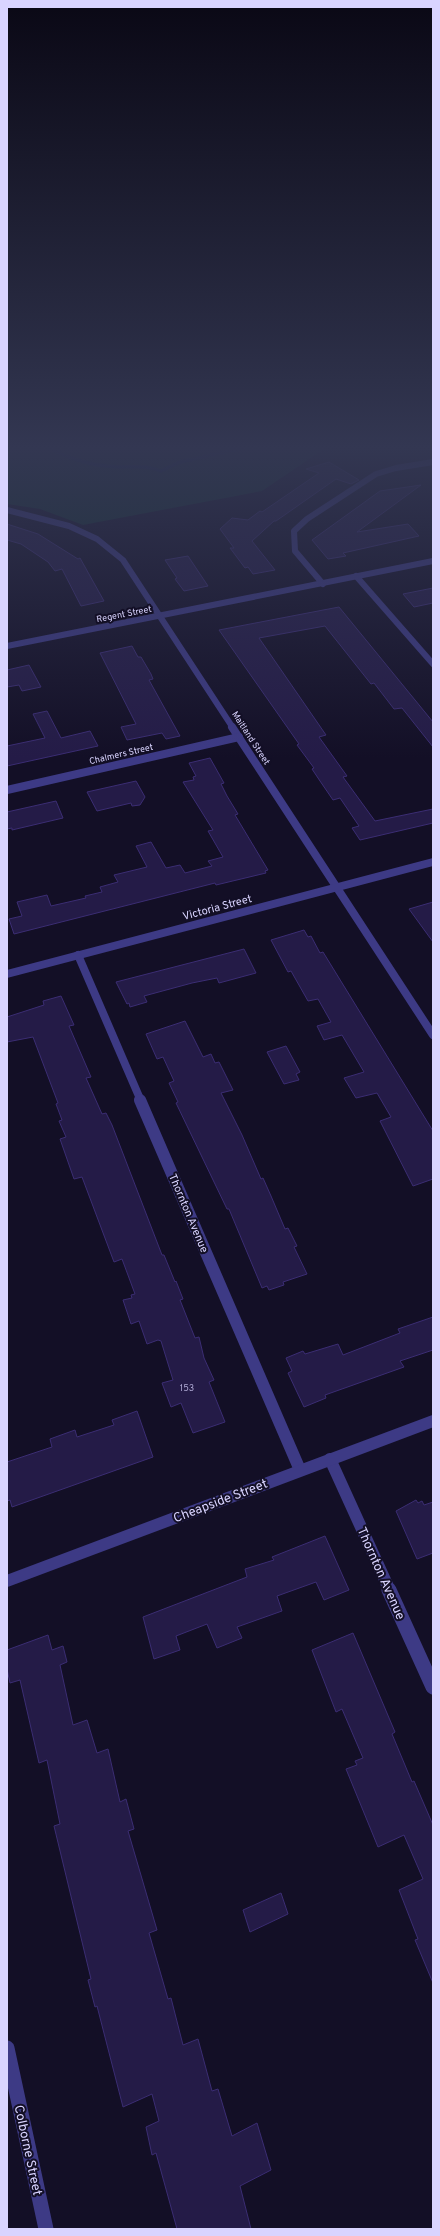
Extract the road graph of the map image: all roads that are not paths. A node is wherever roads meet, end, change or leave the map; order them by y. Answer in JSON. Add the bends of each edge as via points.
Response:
{"nodes":[{"id":1,"x":110,"y":549,"type":"edge"},
{"id":2,"x":295,"y":549,"type":"edge"},
{"id":3,"x":433,"y":561,"type":"edge"},
{"id":4,"x":356,"y":576,"type":"junction"},
{"id":5,"x":323,"y":584,"type":"junction"},
{"id":6,"x":160,"y":616,"type":"junction"},
{"id":7,"x":7,"y":646,"type":"edge"},
{"id":8,"x":433,"y":664,"type":"edge"},
{"id":9,"x":239,"y":737,"type":"junction"},
{"id":10,"x":7,"y":790,"type":"edge"},
{"id":11,"x":433,"y":862,"type":"edge"},
{"id":12,"x":337,"y":887,"type":"junction"},
{"id":13,"x":78,"y":956,"type":"junction"},
{"id":14,"x":7,"y":974,"type":"edge"},
{"id":15,"x":433,"y":1035,"type":"edge"},
{"id":16,"x":433,"y":1421,"type":"edge"},
{"id":17,"x":330,"y":1459,"type":"junction"},
{"id":18,"x":300,"y":1470,"type":"junction"},
{"id":19,"x":7,"y":1581,"type":"edge"},
{"id":20,"x":433,"y":1687,"type":"edge"},
{"id":21,"x":7,"y":2048,"type":"edge"},
{"id":22,"x":46,"y":2229,"type":"edge"}],
"edges":[{"from":1,"to":6,"type":"street","name":"Maitland Street","via":[[123,560]]},
{"from":2,"to":5,"type":"street"},
{"from":3,"to":4,"type":"street","name":"Regent Street"},
{"from":4,"to":5,"type":"street","name":"Regent Street"},
{"from":4,"to":8,"type":"street"},
{"from":5,"to":6,"type":"street","name":"Regent Street"},
{"from":6,"to":7,"type":"street","name":"Regent Street"},
{"from":6,"to":9,"type":"street","name":"Maitland Street"},
{"from":9,"to":10,"type":"street","name":"Chalmers Street"},
{"from":9,"to":12,"type":"street","name":"Maitland Street"},
{"from":11,"to":12,"type":"street","name":"Victoria Street"},
{"from":12,"to":13,"type":"street","name":"Victoria Street"},
{"from":12,"to":15,"type":"street","name":"Maitland Street"},
{"from":13,"to":14,"type":"street","name":"Victoria Street"},
{"from":13,"to":18,"type":"street","name":"Thornton Avenue"},
{"from":16,"to":17,"type":"street","name":"Cheapside Street"},
{"from":17,"to":18,"type":"street","name":"Cheapside Street"},
{"from":17,"to":20,"type":"street","name":"Thornton Avenue"},
{"from":18,"to":19,"type":"street","name":"Cheapside Street"},
{"from":21,"to":22,"type":"street","name":"Colborne Street"}]}
